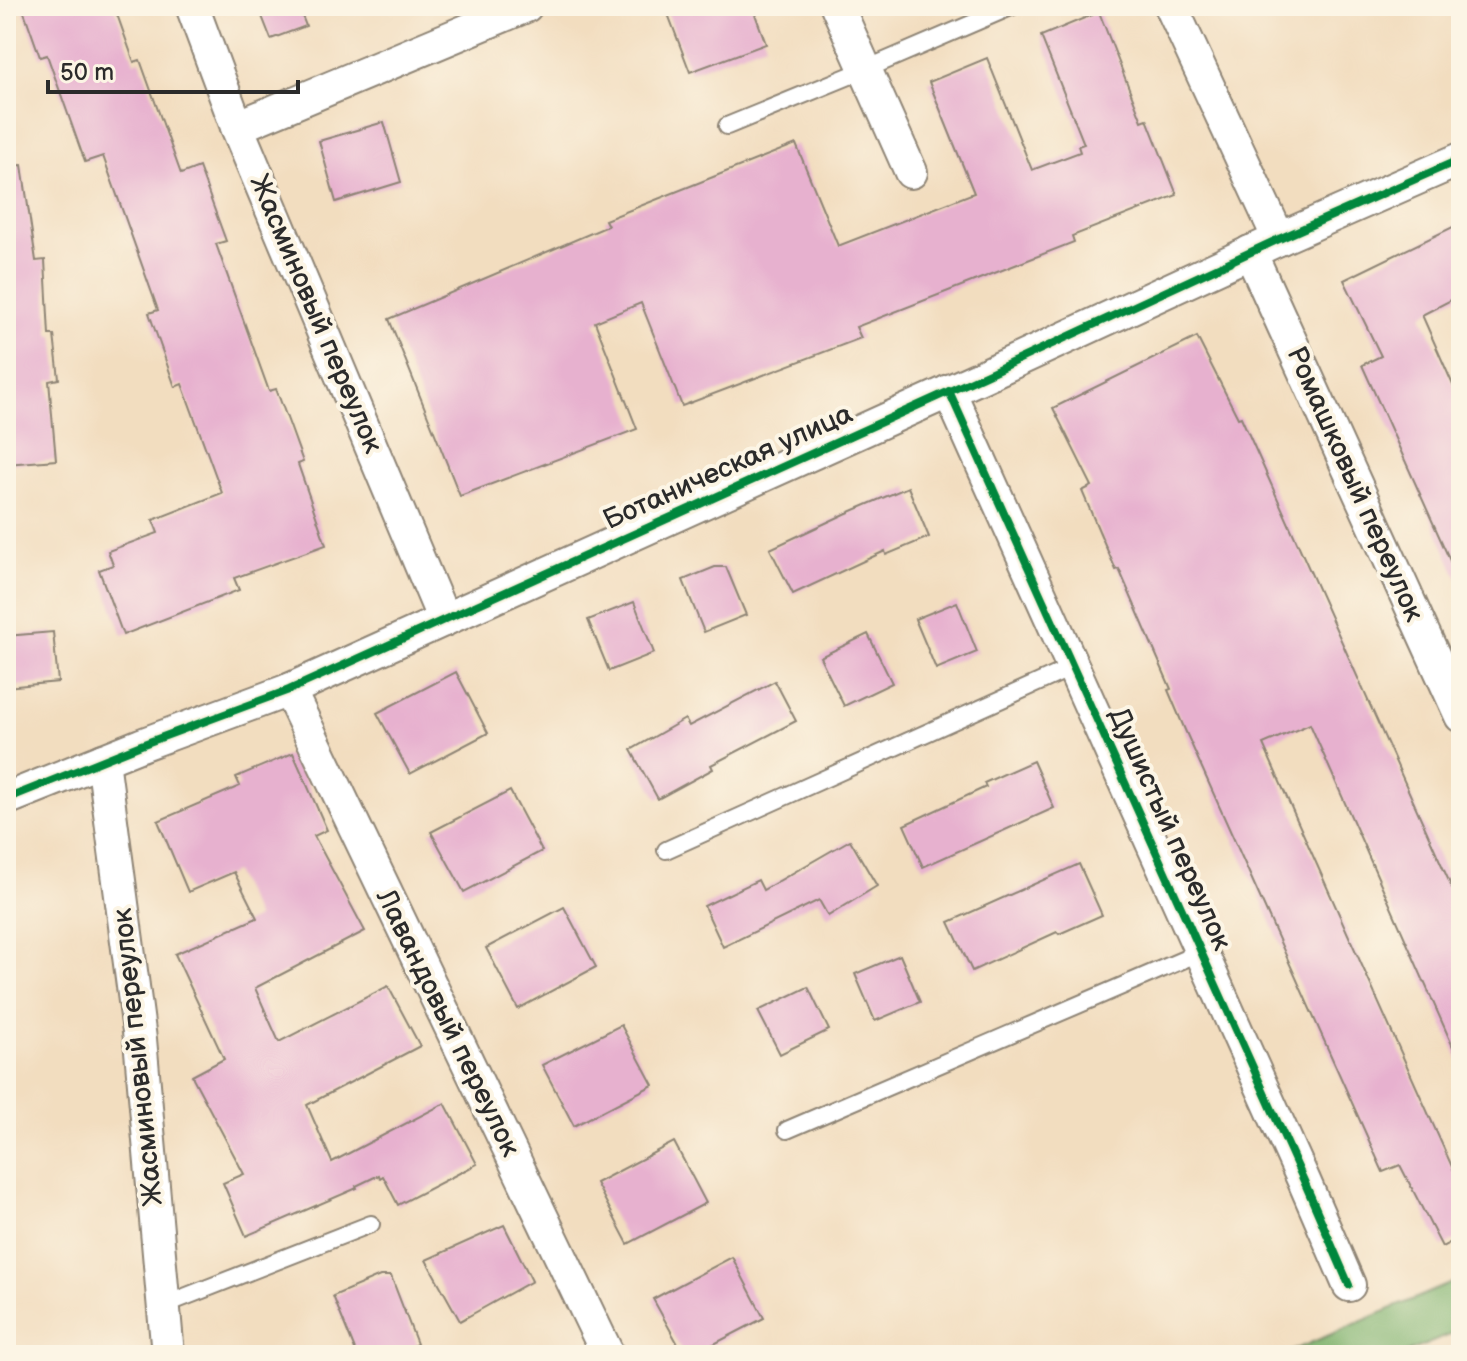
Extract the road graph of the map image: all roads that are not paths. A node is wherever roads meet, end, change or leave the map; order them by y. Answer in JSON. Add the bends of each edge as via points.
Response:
{"nodes":[{"id":1,"x":192,"y":6,"type":"edge"},
{"id":2,"x":526,"y":6,"type":"edge"},
{"id":3,"x":837,"y":6,"type":"edge"},
{"id":4,"x":1013,"y":6,"type":"edge"},
{"id":5,"x":1171,"y":6,"type":"edge"},
{"id":6,"x":864,"y":70,"type":"junction"},
{"id":7,"x":727,"y":126,"type":"dead end"},
{"id":8,"x":237,"y":127,"type":"junction"},
{"id":9,"x":1461,"y":159,"type":"edge"},
{"id":10,"x":911,"y":172,"type":"dead end"},
{"id":11,"x":1279,"y":239,"type":"junction"},
{"id":12,"x":1250,"y":252,"type":"junction"},
{"id":13,"x":949,"y":391,"type":"junction"},
{"id":14,"x":444,"y":620,"type":"junction"},
{"id":15,"x":1073,"y":667,"type":"junction"},
{"id":16,"x":289,"y":690,"type":"junction"},
{"id":17,"x":1461,"y":716,"type":"edge"},
{"id":18,"x":103,"y":760,"type":"junction"},
{"id":19,"x":6,"y":799,"type":"edge"},
{"id":20,"x":666,"y":850,"type":"dead end"},
{"id":21,"x":1201,"y":952,"type":"junction"},
{"id":22,"x":787,"y":1130,"type":"dead end"},
{"id":23,"x":371,"y":1224,"type":"dead end"},
{"id":24,"x":1349,"y":1285,"type":"dead end"},
{"id":25,"x":164,"y":1305,"type":"junction"},
{"id":26,"x":168,"y":1355,"type":"edge"},
{"id":27,"x":608,"y":1355,"type":"edge"}],
"edges":[{"from":1,"to":8,"type":"street","name":"Жасминовый переулок"},
{"from":2,"to":8,"type":"street"},
{"from":3,"to":6,"type":"street"},
{"from":4,"to":6,"type":"lane"},
{"from":5,"to":11,"type":"street"},
{"from":6,"to":7,"type":"lane"},
{"from":6,"to":10,"type":"street"},
{"from":8,"to":14,"type":"street","name":"Жасминовый переулок"},
{"from":9,"to":11,"type":"street","name":"Ботаническая улица"},
{"from":11,"to":12,"type":"street","name":"Ботаническая улица"},
{"from":12,"to":13,"type":"street","name":"Ботаническая улица"},
{"from":12,"to":17,"type":"street","name":"Ромашковый переулок"},
{"from":13,"to":14,"type":"street","name":"Ботаническая улица"},
{"from":13,"to":15,"type":"street","name":"Душистый переулок"},
{"from":14,"to":16,"type":"street","name":"Ботаническая улица"},
{"from":15,"to":20,"type":"lane"},
{"from":15,"to":21,"type":"street","name":"Душистый переулок"},
{"from":16,"to":18,"type":"street","name":"Ботаническая улица"},
{"from":16,"to":27,"type":"street","name":"Лавандовый переулок"},
{"from":18,"to":19,"type":"street","name":"Ботаническая улица"},
{"from":18,"to":25,"type":"street","name":"Жасминовый переулок","via":[[140,1039]]},
{"from":21,"to":22,"type":"lane"},
{"from":21,"to":24,"type":"street","name":"Душистый переулок"},
{"from":23,"to":25,"type":"lane"},
{"from":25,"to":26,"type":"street","name":"Жасминовый переулок"}]}
